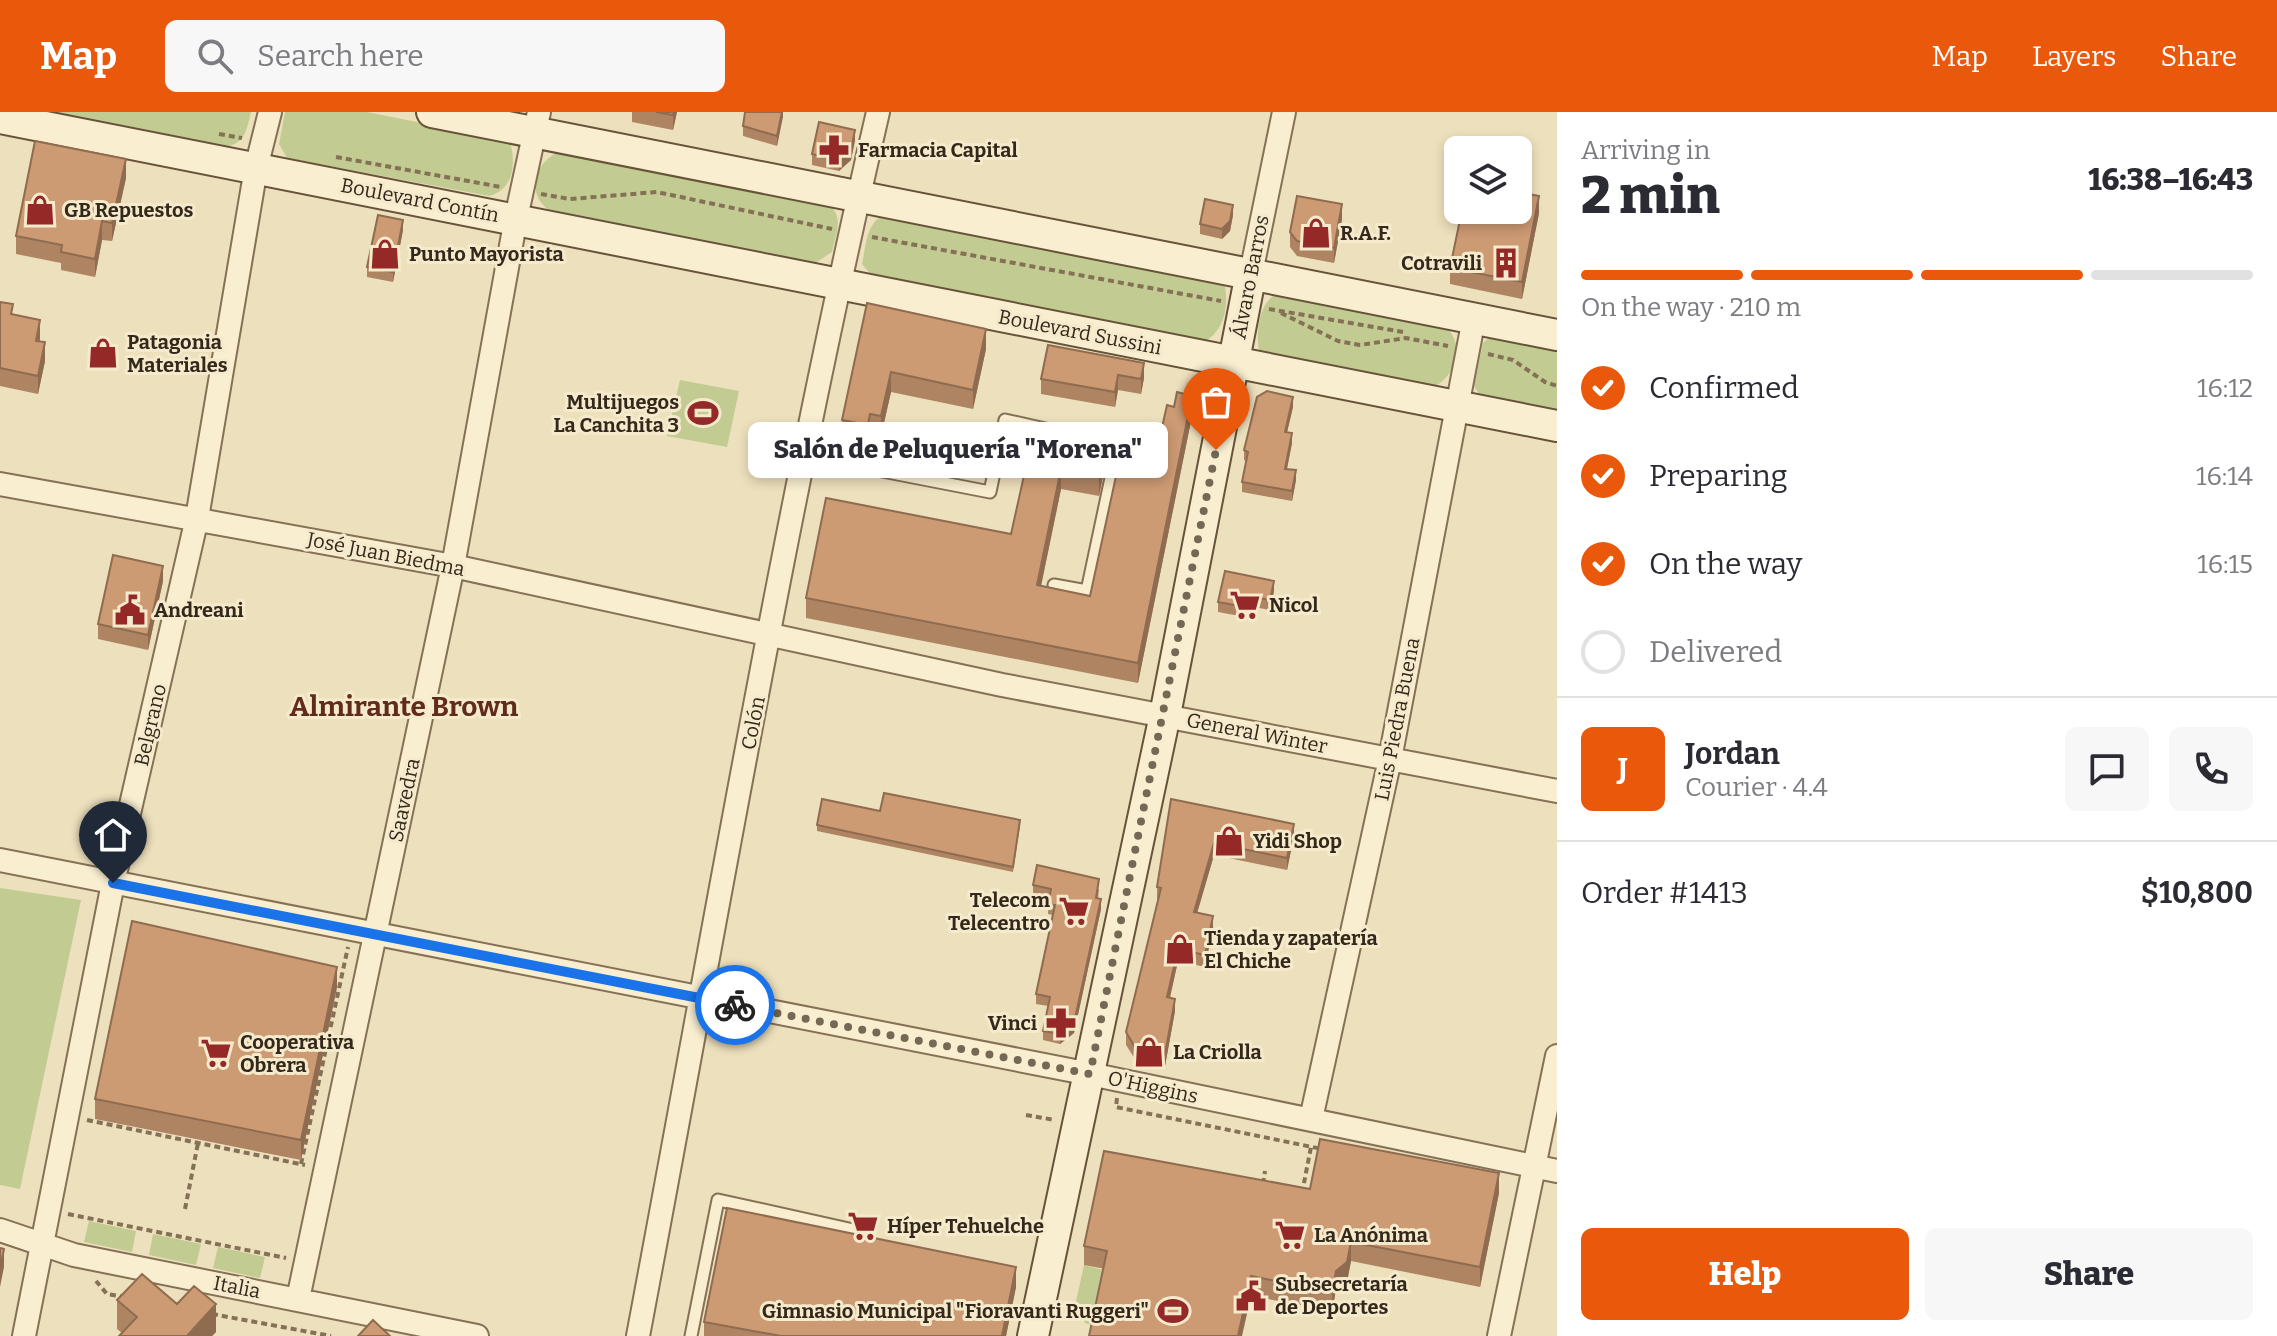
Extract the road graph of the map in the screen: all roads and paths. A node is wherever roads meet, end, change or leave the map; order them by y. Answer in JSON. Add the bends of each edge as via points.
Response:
{"nodes":[{"id":1,"x":270,"y":112,"type":"edge"},
{"id":2,"x":432,"y":112,"type":"edge"},
{"id":3,"x":878,"y":112,"type":"edge"},
{"id":4,"x":1284,"y":112,"type":"edge"},
{"id":5,"x":0,"y":118,"type":"edge"},
{"id":6,"x":537,"y":122,"type":"edge"},
{"id":7,"x":217,"y":133,"type":"dead end"},
{"id":8,"x":260,"y":155,"type":"junction"},
{"id":9,"x":334,"y":157,"type":"dead end"},
{"id":10,"x":859,"y":194,"type":"junction"},
{"id":11,"x":518,"y":204,"type":"junction"},
{"id":12,"x":851,"y":233,"type":"junction"},
{"id":13,"x":1251,"y":273,"type":"junction"},
{"id":14,"x":839,"y":284,"type":"junction"},
{"id":15,"x":1245,"y":305,"type":"junction"},
{"id":16,"x":1557,"y":335,"type":"edge"},
{"id":17,"x":1471,"y":337,"type":"junction"},
{"id":18,"x":1511,"y":352,"type":"dead end"},
{"id":19,"x":1232,"y":362,"type":"junction"},
{"id":20,"x":1557,"y":386,"type":"edge"},
{"id":21,"x":1457,"y":407,"type":"junction"},
{"id":22,"x":1557,"y":426,"type":"edge"},
{"id":23,"x":1061,"y":432,"type":"edge"},
{"id":24,"x":1075,"y":435,"type":"edge"},
{"id":25,"x":805,"y":456,"type":"junction"},
{"id":26,"x":0,"y":484,"type":"edge"},
{"id":27,"x":197,"y":518,"type":"junction"},
{"id":28,"x":453,"y":566,"type":"junction"},
{"id":29,"x":1054,"y":585,"type":"edge"},
{"id":30,"x":769,"y":636,"type":"junction"},
{"id":31,"x":1165,"y":715,"type":"junction"},
{"id":32,"x":1390,"y":759,"type":"junction"},
{"id":33,"x":1557,"y":791,"type":"edge"},
{"id":34,"x":0,"y":860,"type":"edge"},
{"id":35,"x":113,"y":883,"type":"junction"},
{"id":36,"x":352,"y":930,"type":"junction"},
{"id":37,"x":376,"y":934,"type":"junction"},
{"id":38,"x":702,"y":998,"type":"junction"},
{"id":39,"x":1557,"y":1056,"type":"edge"},
{"id":40,"x":1090,"y":1074,"type":"junction"},
{"id":41,"x":1120,"y":1080,"type":"junction"},
{"id":42,"x":65,"y":1116,"type":"junction"},
{"id":43,"x":1311,"y":1119,"type":"junction"},
{"id":44,"x":198,"y":1143,"type":"junction"},
{"id":45,"x":1311,"y":1146,"type":"junction"},
{"id":46,"x":1327,"y":1149,"type":"edge"},
{"id":47,"x":301,"y":1164,"type":"junction"},
{"id":48,"x":1534,"y":1167,"type":"junction"},
{"id":49,"x":326,"y":1169,"type":"junction"},
{"id":50,"x":1265,"y":1171,"type":"dead end"},
{"id":51,"x":1557,"y":1171,"type":"edge"},
{"id":52,"x":1261,"y":1196,"type":"edge"},
{"id":53,"x":1300,"y":1203,"type":"edge"},
{"id":54,"x":185,"y":1209,"type":"dead end"},
{"id":55,"x":46,"y":1210,"type":"junction"},
{"id":56,"x":0,"y":1230,"type":"edge"},
{"id":57,"x":858,"y":1231,"type":"edge"},
{"id":58,"x":39,"y":1242,"type":"junction"},
{"id":59,"x":74,"y":1255,"type":"junction"},
{"id":60,"x":306,"y":1262,"type":"junction"},
{"id":61,"x":298,"y":1299,"type":"junction"},
{"id":62,"x":137,"y":1300,"type":"edge"},
{"id":63,"x":197,"y":1311,"type":"edge"},
{"id":64,"x":24,"y":1336,"type":"edge"},
{"id":65,"x":331,"y":1336,"type":"edge"},
{"id":66,"x":477,"y":1336,"type":"edge"},
{"id":67,"x":638,"y":1336,"type":"edge"},
{"id":68,"x":691,"y":1336,"type":"edge"},
{"id":69,"x":1033,"y":1336,"type":"edge"},
{"id":70,"x":1499,"y":1336,"type":"edge"}],
"edges":[{"from":1,"to":8,"type":"street","name":"Belgrano"},
{"from":2,"to":6,"type":"main road"},
{"from":3,"to":10,"type":"street","name":"Colón"},
{"from":4,"to":13,"type":"street","name":"Álvaro Barros"},
{"from":5,"to":8,"type":"main road","name":"Boulevard Contín"},
{"from":6,"to":10,"type":"main road"},
{"from":6,"to":11,"type":"street","name":"Saavedra"},
{"from":7,"to":8,"type":"path"},
{"from":8,"to":11,"type":"main road","name":"Boulevard Contín"},
{"from":8,"to":27,"type":"street","name":"Belgrano"},
{"from":9,"to":11,"type":"path"},
{"from":10,"to":12,"type":"street","name":"Colón"},
{"from":10,"to":13,"type":"main road"},
{"from":11,"to":12,"type":"path","via":[[657,192]]},
{"from":11,"to":14,"type":"main road","name":"Boulevard Contín"},
{"from":11,"to":28,"type":"street","name":"Saavedra"},
{"from":12,"to":14,"type":"street","name":"Colón"},
{"from":12,"to":15,"type":"path"},
{"from":13,"to":15,"type":"main road","name":"Álvaro Barros"},
{"from":13,"to":17,"type":"main road"},
{"from":14,"to":19,"type":"main road","name":"Boulevard Sussini"},
{"from":14,"to":25,"type":"street","name":"Colón"},
{"from":15,"to":17,"type":"path"},
{"from":15,"to":17,"type":"path","via":[[1284,314],[1316,333],[1360,345]]},
{"from":15,"to":19,"type":"main road","name":"Álvaro Barros"},
{"from":16,"to":17,"type":"main road"},
{"from":17,"to":18,"type":"path"},
{"from":17,"to":20,"type":"path"},
{"from":17,"to":21,"type":"street","name":"Luis Piedra Buena"},
{"from":19,"to":21,"type":"main road","name":"Boulevard Sussini"},
{"from":19,"to":31,"type":"main road","name":"Álvaro Barros"},
{"from":21,"to":22,"type":"main road","name":"Boulevard Sussini"},
{"from":21,"to":32,"type":"street","name":"Luis Piedra Buena"},
{"from":23,"to":25,"type":"lane","via":[[1005,420],[990,492]]},
{"from":24,"to":29,"type":"lane","via":[[1118,445],[1087,591]]},
{"from":25,"to":30,"type":"street","name":"Colón"},
{"from":26,"to":27,"type":"street","name":"José Juan Biedma"},
{"from":27,"to":28,"type":"street","name":"José Juan Biedma"},
{"from":27,"to":35,"type":"street","name":"Belgrano"},
{"from":28,"to":30,"type":"street","name":"José Juan Biedma"},
{"from":28,"to":37,"type":"street","name":"Saavedra"},
{"from":30,"to":31,"type":"street","name":"General Winter"},
{"from":30,"to":38,"type":"street","name":"Colón"},
{"from":31,"to":32,"type":"street","name":"General Winter"},
{"from":31,"to":40,"type":"main road","name":"Álvaro Barros"},
{"from":32,"to":33,"type":"street","name":"General Winter"},
{"from":32,"to":43,"type":"street","name":"Luis Piedra Buena"},
{"from":34,"to":35,"type":"street","name":"O'Higgins"},
{"from":35,"to":36,"type":"street","name":"O'Higgins"},
{"from":35,"to":42,"type":"street","name":"Belgrano"},
{"from":36,"to":37,"type":"street","name":"O'Higgins"},
{"from":36,"to":47,"type":"path"},
{"from":37,"to":38,"type":"street","name":"O'Higgins"},
{"from":37,"to":49,"type":"street","name":"Saavedra"},
{"from":38,"to":40,"type":"street","name":"O'Higgins"},
{"from":38,"to":67,"type":"street","name":"Colón"},
{"from":39,"to":48,"type":"street"},
{"from":40,"to":41,"type":"street","name":"O'Higgins"},
{"from":40,"to":69,"type":"main road","name":"Álvaro Barros"},
{"from":41,"to":43,"type":"street","name":"O'Higgins"},
{"from":41,"to":45,"type":"path","via":[[1116,1107]]},
{"from":42,"to":44,"type":"path"},
{"from":42,"to":55,"type":"street","name":"Belgrano"},
{"from":43,"to":48,"type":"street","name":"O'Higgins"},
{"from":44,"to":47,"type":"path"},
{"from":44,"to":54,"type":"path"},
{"from":45,"to":46,"type":"path"},
{"from":45,"to":53,"type":"path"},
{"from":47,"to":49,"type":"path"},
{"from":48,"to":51,"type":"street","name":"O'Higgins"},
{"from":48,"to":70,"type":"street"},
{"from":49,"to":60,"type":"street","name":"Saavedra"},
{"from":50,"to":52,"type":"path"},
{"from":55,"to":58,"type":"street","name":"Belgrano"},
{"from":55,"to":60,"type":"path"},
{"from":56,"to":58,"type":"street","name":"Italia"},
{"from":57,"to":68,"type":"lane","via":[[718,1200]]},
{"from":58,"to":59,"type":"street","name":"Italia"},
{"from":58,"to":64,"type":"street","name":"Belgrano"},
{"from":59,"to":61,"type":"street","name":"Italia"},
{"from":59,"to":62,"type":"path","via":[[107,1294]]},
{"from":60,"to":61,"type":"street","name":"Saavedra"},
{"from":61,"to":66,"type":"street","name":"Italia"},
{"from":63,"to":65,"type":"path"}]}
